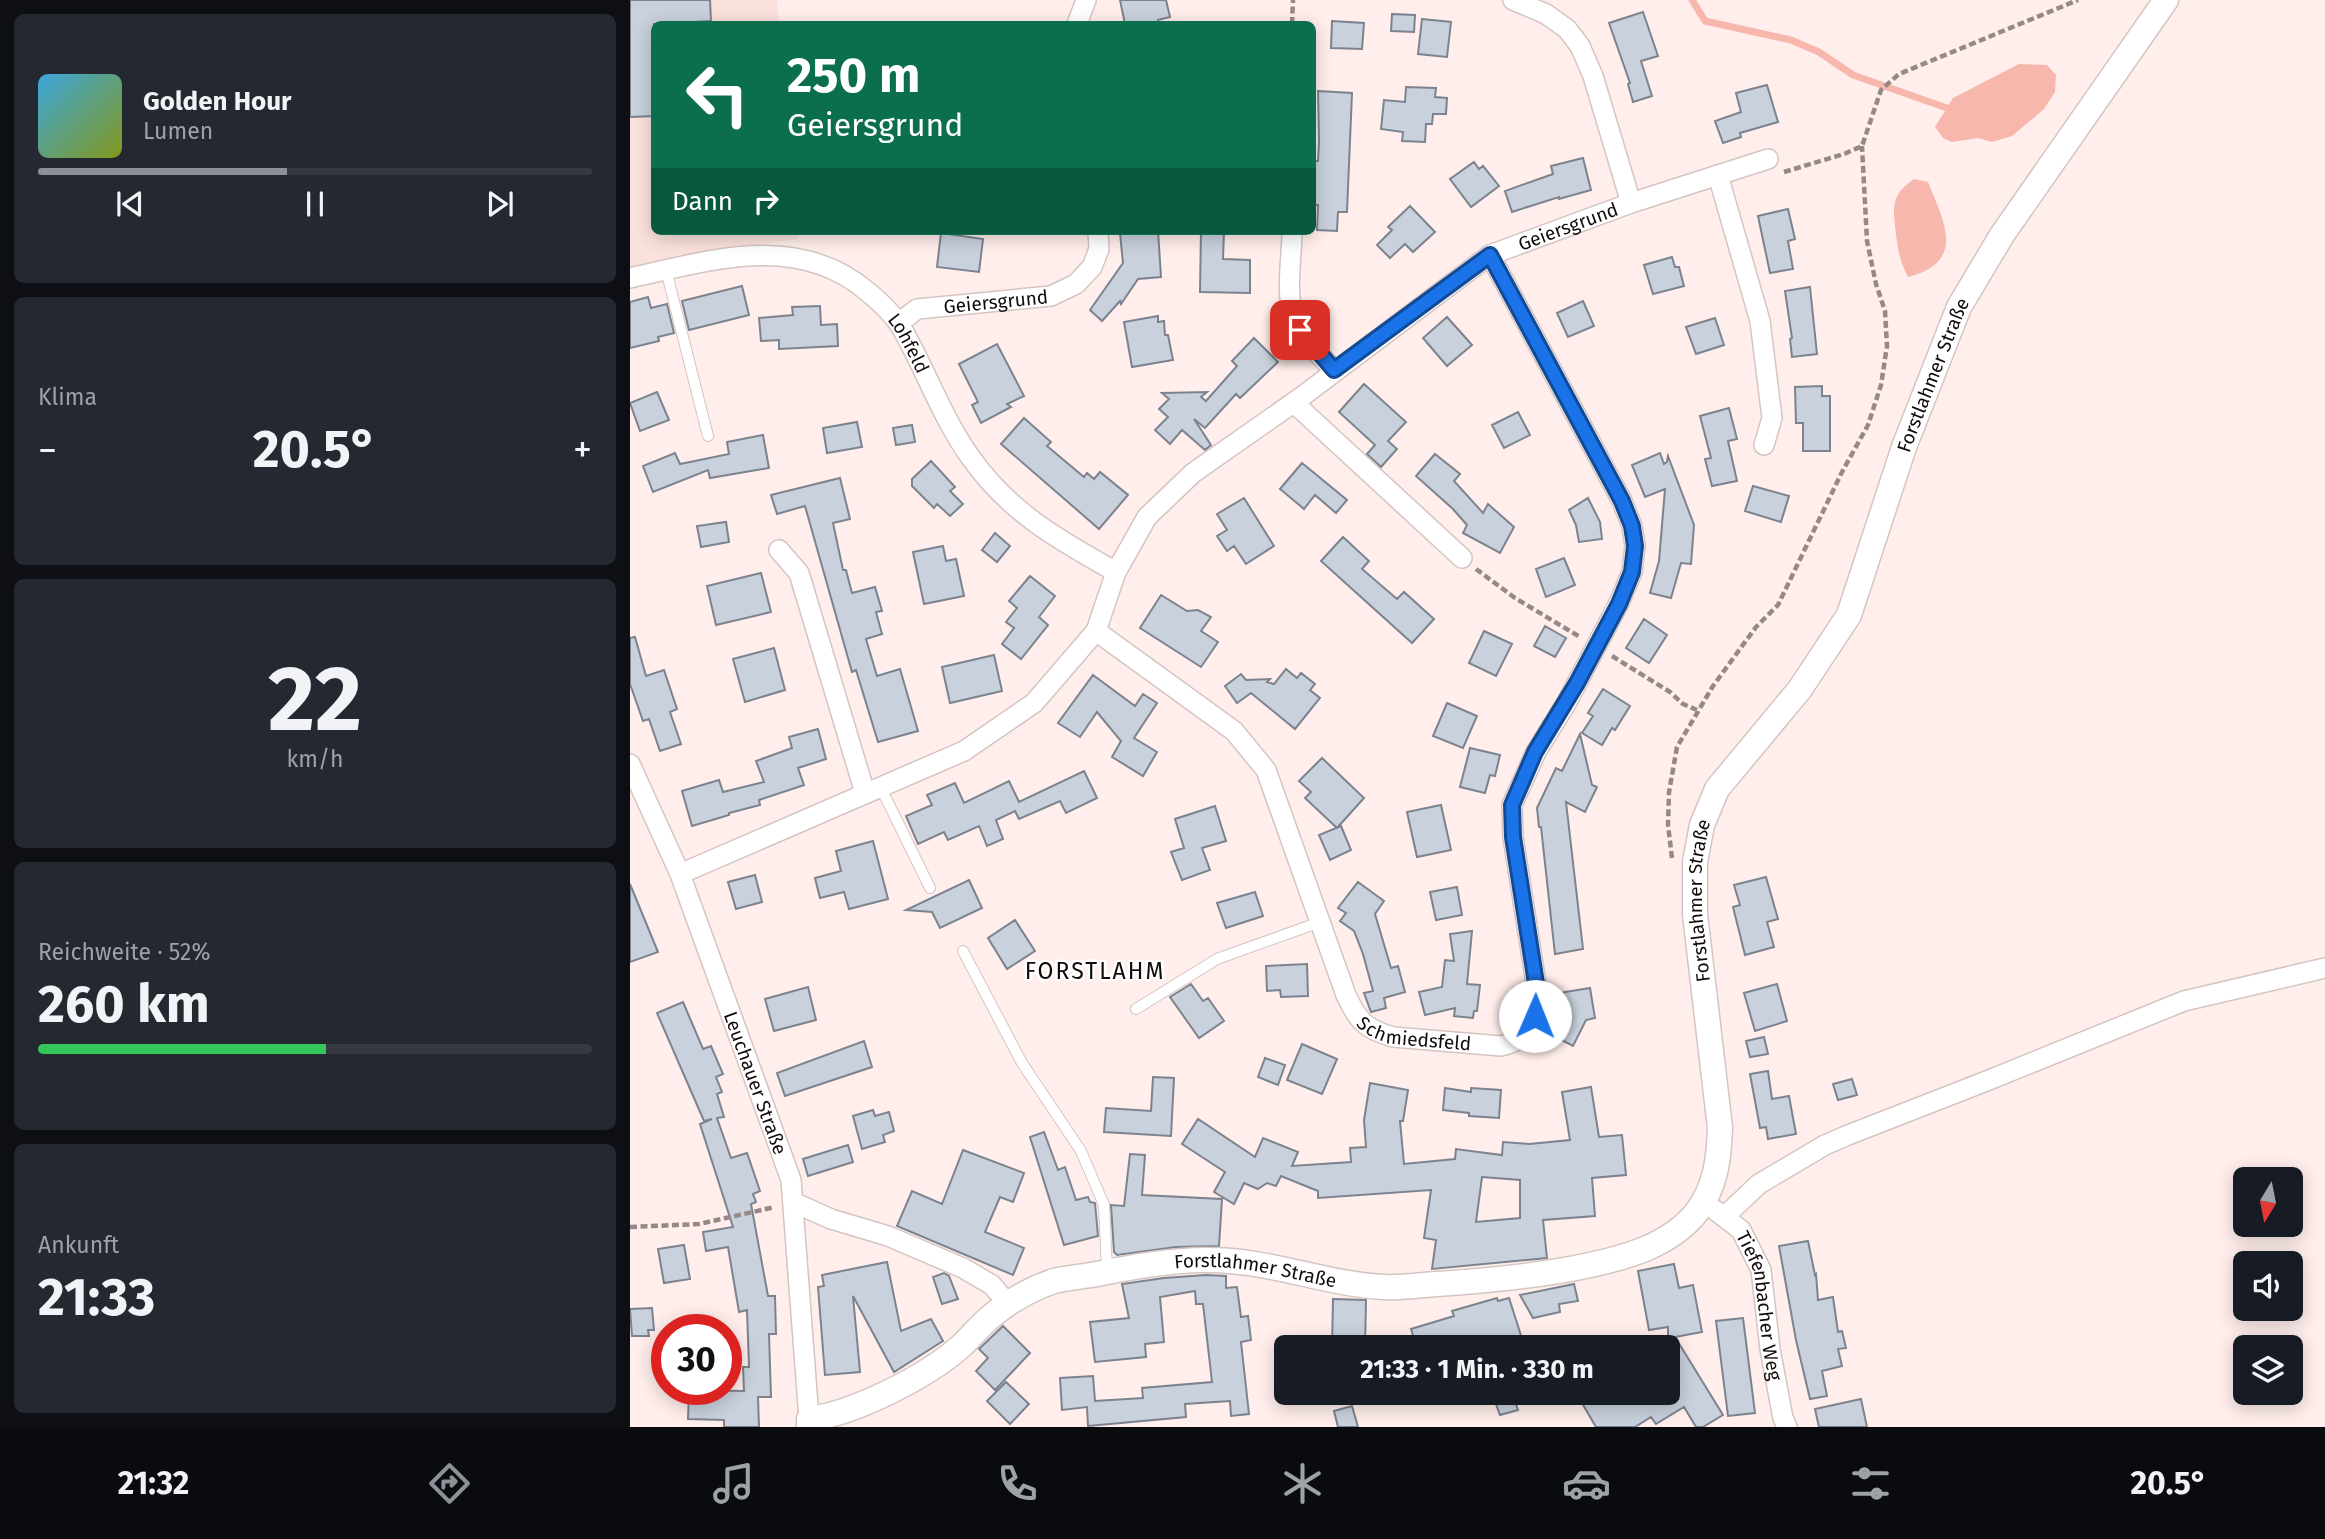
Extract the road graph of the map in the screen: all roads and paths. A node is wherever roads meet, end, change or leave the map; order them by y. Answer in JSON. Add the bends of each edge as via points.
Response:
{"nodes":[{"id":1,"x":1086,"y":0,"type":"edge"},
{"id":2,"x":1293,"y":0,"type":"edge"},
{"id":3,"x":1513,"y":0,"type":"edge"},
{"id":4,"x":2078,"y":0,"type":"edge"},
{"id":5,"x":2166,"y":0,"type":"edge"},
{"id":6,"x":1078,"y":21,"type":"edge"},
{"id":7,"x":1292,"y":21,"type":"edge"},
{"id":8,"x":1862,"y":146,"type":"junction"},
{"id":9,"x":1770,"y":167,"type":"joint"},
{"id":10,"x":1718,"y":176,"type":"junction"},
{"id":11,"x":1631,"y":203,"type":"junction"},
{"id":12,"x":1098,"y":235,"type":"edge"},
{"id":13,"x":1292,"y":235,"type":"edge"},
{"id":14,"x":1490,"y":255,"type":"junction"},
{"id":15,"x":666,"y":270,"type":"junction"},
{"id":16,"x":630,"y":278,"type":"edge"},
{"id":17,"x":899,"y":323,"type":"junction"},
{"id":18,"x":1334,"y":370,"type":"junction"},
{"id":19,"x":1294,"y":403,"type":"junction"},
{"id":20,"x":708,"y":436,"type":"dead end"},
{"id":21,"x":1764,"y":445,"type":"dead end"},
{"id":22,"x":779,"y":551,"type":"dead end"},
{"id":23,"x":1462,"y":558,"type":"dead end"},
{"id":24,"x":1116,"y":572,"type":"junction"},
{"id":25,"x":1096,"y":631,"type":"junction"},
{"id":26,"x":630,"y":764,"type":"edge"},
{"id":27,"x":873,"y":789,"type":"junction"},
{"id":28,"x":1673,"y":864,"type":"dead end"},
{"id":29,"x":680,"y":874,"type":"junction"},
{"id":30,"x":930,"y":888,"type":"dead end"},
{"id":31,"x":1320,"y":922,"type":"junction"},
{"id":32,"x":963,"y":951,"type":"dead end"},
{"id":33,"x":2325,"y":968,"type":"edge"},
{"id":34,"x":1136,"y":1009,"type":"dead end"},
{"id":35,"x":1703,"y":1201,"type":"junction"},
{"id":36,"x":793,"y":1202,"type":"junction"},
{"id":37,"x":1724,"y":1217,"type":"junction"},
{"id":38,"x":630,"y":1227,"type":"edge"},
{"id":39,"x":1107,"y":1272,"type":"junction"},
{"id":40,"x":1008,"y":1304,"type":"junction"},
{"id":41,"x":809,"y":1423,"type":"edge"},
{"id":42,"x":1787,"y":1427,"type":"edge"}],
"edges":[{"from":1,"to":6,"type":"street"},
{"from":2,"to":7,"type":"path"},
{"from":3,"to":11,"type":"street","name":"Geiersgrund","via":[[1546,14],[1580,46]]},
{"from":4,"to":8,"type":"path","via":[[1899,74],[1881,90]]},
{"from":5,"to":35,"type":"street","name":"Forstlahmer Straße","via":[[2002,236],[1959,307],[1904,447],[1849,615],[1800,688],[1717,789],[1702,825],[1695,862],[1695,914],[1720,1128],[1712,1188]]},
{"from":8,"to":9,"type":"path","via":[[1844,154]]},
{"from":8,"to":28,"type":"path","via":[[1867,241],[1885,311],[1887,346],[1881,385],[1868,425],[1778,605],[1713,686],[1677,747],[1669,792]]},
{"from":9,"to":10,"type":"street","name":"Geiersgrund"},
{"from":10,"to":11,"type":"street","name":"Geiersgrund"},
{"from":10,"to":21,"type":"street","via":[[1760,321],[1772,418]]},
{"from":11,"to":14,"type":"street","name":"Geiersgrund"},
{"from":12,"to":17,"type":"street","name":"Geiersgrund","via":[[1092,267],[1076,284],[1051,296],[917,309]]},
{"from":13,"to":18,"type":"street","via":[[1294,318]]},
{"from":14,"to":18,"type":"street","name":"Geiersgrund"},
{"from":14,"to":31,"type":"street","name":"Schmiedsfeld","via":[[1622,501],[1635,546],[1632,572],[1619,604],[1535,752],[1512,805],[1538,996],[1528,1031],[1517,1042],[1501,1046],[1378,1032],[1354,1013]]},
{"from":15,"to":16,"type":"street","name":"Lohfeld"},
{"from":15,"to":17,"type":"street","name":"Lohfeld","via":[[718,258],[780,255],[821,263],[853,279]]},
{"from":15,"to":20,"type":"lane"},
{"from":17,"to":24,"type":"street","name":"Lohfeld","via":[[952,426],[990,483],[1049,534]]},
{"from":18,"to":19,"type":"street","name":"Geiersgrund"},
{"from":19,"to":23,"type":"street"},
{"from":19,"to":24,"type":"street","name":"Geiersgrund","via":[[1193,472],[1147,517]]},
{"from":22,"to":27,"type":"street","via":[[800,573]]},
{"from":24,"to":25,"type":"street"},
{"from":25,"to":27,"type":"street","via":[[1034,703],[964,751]]},
{"from":25,"to":31,"type":"street","name":"Schmiedsfeld","via":[[1234,731],[1254,753],[1266,770]]},
{"from":26,"to":29,"type":"street","name":"Leuchauer Straße"},
{"from":27,"to":29,"type":"street"},
{"from":27,"to":30,"type":"lane"},
{"from":29,"to":36,"type":"street","name":"Leuchauer Straße","via":[[791,1180]]},
{"from":31,"to":34,"type":"lane","via":[[1217,959]]},
{"from":32,"to":39,"type":"lane","via":[[1022,1063],[1081,1151],[1104,1205]]},
{"from":33,"to":37,"type":"street","via":[[2184,1001],[1848,1135],[1759,1184]]},
{"from":35,"to":37,"type":"street","name":"Tiefenbacher Weg"},
{"from":35,"to":39,"type":"street","name":"Forstlahmer Straße","via":[[1674,1234],[1645,1249],[1595,1263],[1470,1282],[1385,1287],[1207,1260]]},
{"from":36,"to":38,"type":"path","via":[[699,1224]]},
{"from":36,"to":40,"type":"street","via":[[963,1268],[992,1285]]},
{"from":36,"to":41,"type":"street","name":"Leuchauer Straße"},
{"from":37,"to":42,"type":"street","name":"Tiefenbacher Weg","via":[[1741,1230],[1761,1270],[1770,1349]]},
{"from":39,"to":40,"type":"street","name":"Forstlahmer Straße","via":[[1054,1282]]},
{"from":40,"to":41,"type":"street","name":"Forstlahmer Straße","via":[[922,1375],[852,1409]]}]}
